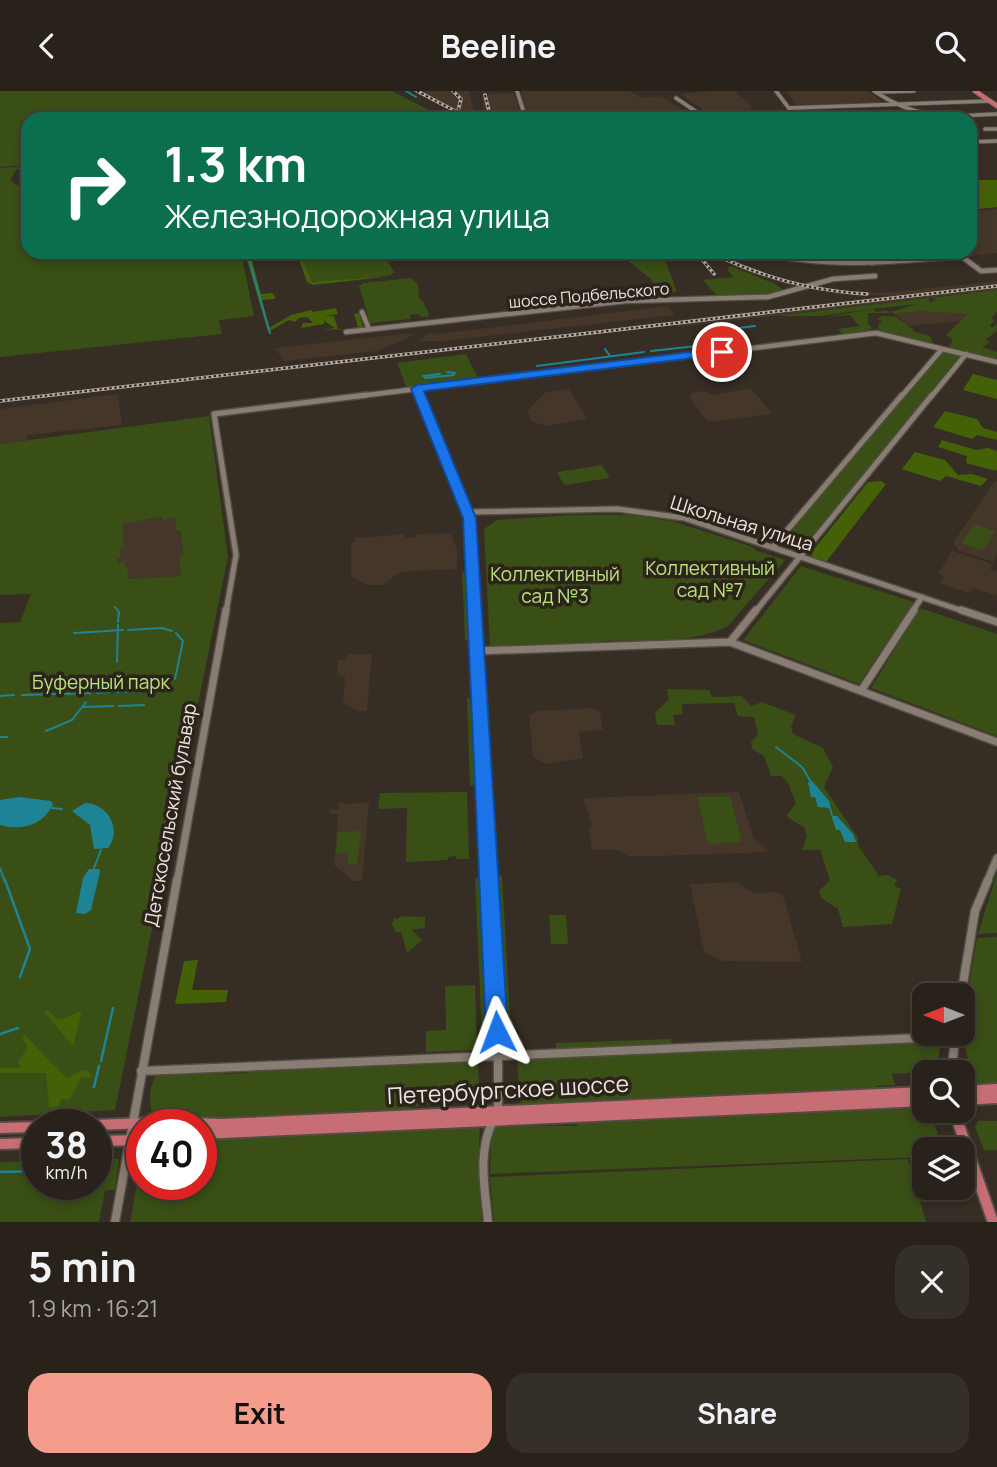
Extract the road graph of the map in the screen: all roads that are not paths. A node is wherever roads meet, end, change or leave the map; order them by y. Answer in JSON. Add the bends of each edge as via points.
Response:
{"nodes":[{"id":1,"x":517,"y":91,"type":"edge"},
{"id":2,"x":776,"y":91,"type":"edge"},
{"id":3,"x":914,"y":91,"type":"edge"},
{"id":4,"x":975,"y":91,"type":"edge"},
{"id":5,"x":875,"y":92,"type":"edge"},
{"id":6,"x":676,"y":98,"type":"dead end"},
{"id":7,"x":990,"y":101,"type":"junction"},
{"id":8,"x":892,"y":105,"type":"junction"},
{"id":9,"x":997,"y":106,"type":"edge"},
{"id":10,"x":789,"y":108,"type":"junction"},
{"id":11,"x":524,"y":112,"type":"edge"},
{"id":12,"x":697,"y":112,"type":"edge"},
{"id":13,"x":792,"y":112,"type":"edge"},
{"id":14,"x":911,"y":112,"type":"edge"},
{"id":15,"x":997,"y":114,"type":"edge"},
{"id":16,"x":977,"y":115,"type":"edge"},
{"id":17,"x":985,"y":129,"type":"dead end"},
{"id":18,"x":997,"y":129,"type":"edge"},
{"id":19,"x":997,"y":141,"type":"edge"},
{"id":20,"x":977,"y":142,"type":"edge"},
{"id":21,"x":780,"y":259,"type":"edge"},
{"id":22,"x":868,"y":259,"type":"edge"},
{"id":23,"x":910,"y":259,"type":"edge"},
{"id":24,"x":965,"y":259,"type":"edge"},
{"id":25,"x":866,"y":263,"type":"junction"},
{"id":26,"x":872,"y":263,"type":"junction"},
{"id":27,"x":997,"y":270,"type":"edge"},
{"id":28,"x":362,"y":312,"type":"dead end"},
{"id":29,"x":369,"y":329,"type":"junction"},
{"id":30,"x":346,"y":332,"type":"dead end"},
{"id":31,"x":943,"y":349,"type":"junction"},
{"id":32,"x":966,"y":355,"type":"junction"},
{"id":33,"x":997,"y":362,"type":"edge"},
{"id":34,"x":417,"y":389,"type":"junction"},
{"id":35,"x":468,"y":512,"type":"junction"},
{"id":36,"x":773,"y":547,"type":"junction"},
{"id":37,"x":802,"y":557,"type":"junction"},
{"id":38,"x":922,"y":597,"type":"junction"},
{"id":39,"x":997,"y":622,"type":"edge"},
{"id":40,"x":730,"y":642,"type":"junction"},
{"id":41,"x":477,"y":651,"type":"junction"},
{"id":42,"x":861,"y":691,"type":"junction"},
{"id":43,"x":997,"y":742,"type":"edge"},
{"id":44,"x":997,"y":858,"type":"edge"},
{"id":45,"x":963,"y":983,"type":"edge"},
{"id":46,"x":912,"y":1038,"type":"edge"},
{"id":47,"x":498,"y":1056,"type":"junction"},
{"id":48,"x":141,"y":1071,"type":"junction"},
{"id":49,"x":997,"y":1089,"type":"edge"},
{"id":50,"x":975,"y":1090,"type":"edge"},
{"id":51,"x":912,"y":1094,"type":"edge"},
{"id":52,"x":997,"y":1098,"type":"edge"},
{"id":53,"x":975,"y":1099,"type":"edge"},
{"id":54,"x":912,"y":1101,"type":"edge"},
{"id":55,"x":135,"y":1109,"type":"edge"},
{"id":56,"x":496,"y":1115,"type":"junction"},
{"id":57,"x":958,"y":1123,"type":"edge"},
{"id":58,"x":217,"y":1124,"type":"edge"},
{"id":59,"x":21,"y":1127,"type":"edge"},
{"id":60,"x":0,"y":1128,"type":"edge"},
{"id":61,"x":217,"y":1133,"type":"edge"},
{"id":62,"x":21,"y":1143,"type":"edge"},
{"id":63,"x":0,"y":1144,"type":"edge"},
{"id":64,"x":126,"y":1179,"type":"edge"},
{"id":65,"x":115,"y":1222,"type":"edge"},
{"id":66,"x":488,"y":1222,"type":"edge"},
{"id":67,"x":993,"y":1222,"type":"edge"}],
"edges":[{"from":1,"to":11,"type":"street"},
{"from":2,"to":10,"type":"street"},
{"from":3,"to":5,"type":"street"},
{"from":4,"to":7,"type":"main road"},
{"from":5,"to":8,"type":"street"},
{"from":6,"to":12,"type":"street"},
{"from":7,"to":8,"type":"street"},
{"from":7,"to":9,"type":"main road"},
{"from":8,"to":10,"type":"street"},
{"from":8,"to":14,"type":"street"},
{"from":10,"to":13,"type":"street"},
{"from":15,"to":16,"type":"street"},
{"from":17,"to":18,"type":"street"},
{"from":19,"to":20,"type":"street"},
{"from":21,"to":25,"type":"street"},
{"from":22,"to":26,"type":"street"},
{"from":23,"to":26,"type":"street"},
{"from":24,"to":27,"type":"street","via":[[981,271]]},
{"from":25,"to":26,"type":"street"},
{"from":25,"to":29,"type":"street","name":"шоссе Подбельского","via":[[875,276],[837,279],[762,298],[626,301]]},
{"from":28,"to":29,"type":"street"},
{"from":29,"to":30,"type":"street","name":"шоссе Подбельского"},
{"from":31,"to":32,"type":"street"},
{"from":31,"to":34,"type":"street","via":[[876,333]]},
{"from":31,"to":36,"type":"street"},
{"from":32,"to":33,"type":"street"},
{"from":32,"to":37,"type":"street"},
{"from":34,"to":35,"type":"street"},
{"from":34,"to":48,"type":"street","name":"Детскосельский бульвар","via":[[214,414],[236,555]]},
{"from":35,"to":36,"type":"street","name":"Школьная улица","via":[[642,511],[697,521]]},
{"from":35,"to":41,"type":"street"},
{"from":36,"to":37,"type":"street","name":"Школьная улица"},
{"from":37,"to":38,"type":"street","name":"Школьная улица"},
{"from":37,"to":40,"type":"street"},
{"from":38,"to":39,"type":"street","name":"Школьная улица"},
{"from":38,"to":42,"type":"street"},
{"from":40,"to":41,"type":"street"},
{"from":40,"to":42,"type":"street"},
{"from":41,"to":47,"type":"street"},
{"from":42,"to":43,"type":"street"},
{"from":44,"to":45,"type":"street","via":[[975,911]]},
{"from":46,"to":47,"type":"street"},
{"from":47,"to":48,"type":"street"},
{"from":47,"to":56,"type":"street"},
{"from":48,"to":55,"type":"street","name":"Детскосельский бульвар"},
{"from":49,"to":50,"type":"main road"},
{"from":51,"to":56,"type":"main road","name":"Петербургское шоссе"},
{"from":52,"to":53,"type":"main road"},
{"from":54,"to":56,"type":"main road","name":"Петербургское шоссе"},
{"from":56,"to":58,"type":"main road","name":"Петербургское шоссе"},
{"from":56,"to":61,"type":"main road","name":"Петербургское шоссе"},
{"from":56,"to":66,"type":"street","via":[[488,1128],[483,1164]]},
{"from":57,"to":67,"type":"main road"},
{"from":59,"to":60,"type":"main road"},
{"from":62,"to":63,"type":"main road"},
{"from":64,"to":65,"type":"street","name":"Детскосельский бульвар"}]}
